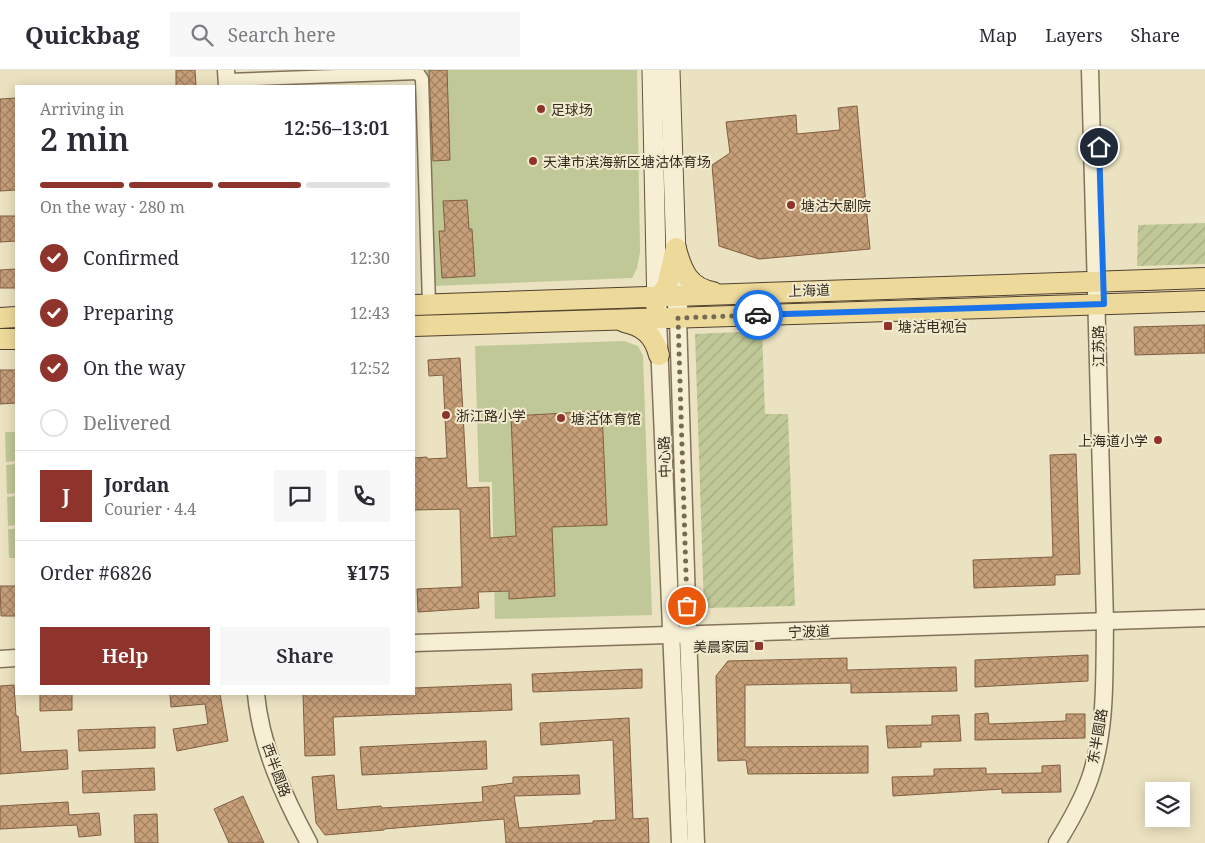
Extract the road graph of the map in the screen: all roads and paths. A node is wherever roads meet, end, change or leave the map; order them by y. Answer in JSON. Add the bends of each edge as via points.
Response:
{"nodes":[{"id":1,"x":652,"y":70,"type":"edge"},
{"id":2,"x":670,"y":70,"type":"edge"},
{"id":3,"x":1090,"y":70,"type":"edge"},
{"id":4,"x":1097,"y":70,"type":"edge"},
{"id":5,"x":230,"y":79,"type":"edge"},
{"id":6,"x":676,"y":248,"type":"junction"},
{"id":7,"x":656,"y":249,"type":"junction"},
{"id":8,"x":1205,"y":278,"type":"edge"},
{"id":9,"x":1100,"y":281,"type":"junction"},
{"id":10,"x":718,"y":293,"type":"junction"},
{"id":11,"x":615,"y":297,"type":"junction"},
{"id":12,"x":667,"y":301,"type":"junction"},
{"id":13,"x":1205,"y":301,"type":"edge"},
{"id":14,"x":421,"y":305,"type":"edge"},
{"id":15,"x":1100,"y":305,"type":"junction"},
{"id":16,"x":15,"y":317,"type":"edge"},
{"id":17,"x":0,"y":318,"type":"edge"},
{"id":18,"x":615,"y":320,"type":"junction"},
{"id":19,"x":415,"y":326,"type":"edge"},
{"id":20,"x":0,"y":339,"type":"edge"},
{"id":21,"x":15,"y":339,"type":"edge"},
{"id":22,"x":659,"y":354,"type":"junction"},
{"id":23,"x":1205,"y":611,"type":"edge"},
{"id":24,"x":1108,"y":618,"type":"junction"},
{"id":25,"x":1205,"y":618,"type":"edge"},
{"id":26,"x":671,"y":630,"type":"junction"},
{"id":27,"x":688,"y":630,"type":"junction"},
{"id":28,"x":415,"y":635,"type":"edge"},
{"id":29,"x":415,"y":643,"type":"edge"},
{"id":30,"x":15,"y":649,"type":"edge"},
{"id":31,"x":0,"y":650,"type":"edge"},
{"id":32,"x":15,"y":658,"type":"edge"},
{"id":33,"x":0,"y":659,"type":"edge"},
{"id":34,"x":248,"y":695,"type":"edge"},
{"id":35,"x":256,"y":695,"type":"edge"},
{"id":36,"x":299,"y":843,"type":"edge"},
{"id":37,"x":309,"y":843,"type":"edge"},
{"id":38,"x":680,"y":843,"type":"edge"},
{"id":39,"x":696,"y":843,"type":"edge"},
{"id":40,"x":1057,"y":843,"type":"edge"},
{"id":41,"x":1068,"y":843,"type":"edge"}],
"edges":[{"from":1,"to":7,"type":"main road","name":"中心路"},
{"from":2,"to":6,"type":"main road"},
{"from":3,"to":9,"type":"street","name":"江苏路"},
{"from":4,"to":9,"type":"street","name":"江苏路"},
{"from":5,"to":14,"type":"street","via":[[418,73],[422,80]]},
{"from":6,"to":10,"type":"main road","via":[[690,281],[704,290]]},
{"from":6,"to":12,"type":"main road"},
{"from":7,"to":11,"type":"main road","via":[[652,276],[646,285],[635,292]]},
{"from":7,"to":12,"type":"main road","name":"中心路"},
{"from":8,"to":9,"type":"main road","name":"上海道"},
{"from":9,"to":10,"type":"main road","name":"上海道"},
{"from":9,"to":15,"type":"street","name":"江苏路"},
{"from":10,"to":12,"type":"main road","name":"上海道"},
{"from":11,"to":12,"type":"main road","name":"上海道"},
{"from":11,"to":14,"type":"main road","name":"上海道"},
{"from":12,"to":15,"type":"main road","name":"上海道","via":[[720,317]]},
{"from":12,"to":18,"type":"main road","name":"上海道"},
{"from":12,"to":22,"type":"street","name":"中心路"},
{"from":12,"to":27,"type":"street","name":"中心路"},
{"from":13,"to":15,"type":"main road","name":"上海道"},
{"from":15,"to":24,"type":"street","name":"江苏路"},
{"from":16,"to":17,"type":"main road"},
{"from":18,"to":19,"type":"main road","name":"上海道"},
{"from":18,"to":22,"type":"main road","via":[[643,328],[654,341]]},
{"from":20,"to":21,"type":"main road"},
{"from":22,"to":26,"type":"street","name":"中心路"},
{"from":23,"to":24,"type":"street","name":"宁波道"},
{"from":24,"to":25,"type":"street","name":"宁波道"},
{"from":24,"to":27,"type":"street","name":"宁波道"},
{"from":24,"to":40,"type":"street","name":"东半圆路","via":[[1099,738],[1090,777],[1074,816]]},
{"from":24,"to":41,"type":"street","name":"东半圆路","via":[[1111,687],[1106,743],[1093,791]]},
{"from":26,"to":27,"type":"street","name":"宁波道"},
{"from":26,"to":28,"type":"street","name":"宁波道"},
{"from":26,"to":29,"type":"street","name":"宁波道"},
{"from":26,"to":38,"type":"street","name":"中心路"},
{"from":27,"to":39,"type":"street","name":"中心路"},
{"from":30,"to":31,"type":"street"},
{"from":32,"to":33,"type":"street"},
{"from":34,"to":36,"type":"street","name":"西半圆路","via":[[256,741]]},
{"from":35,"to":37,"type":"street","name":"西半圆路","via":[[260,721],[276,773]]}]}
